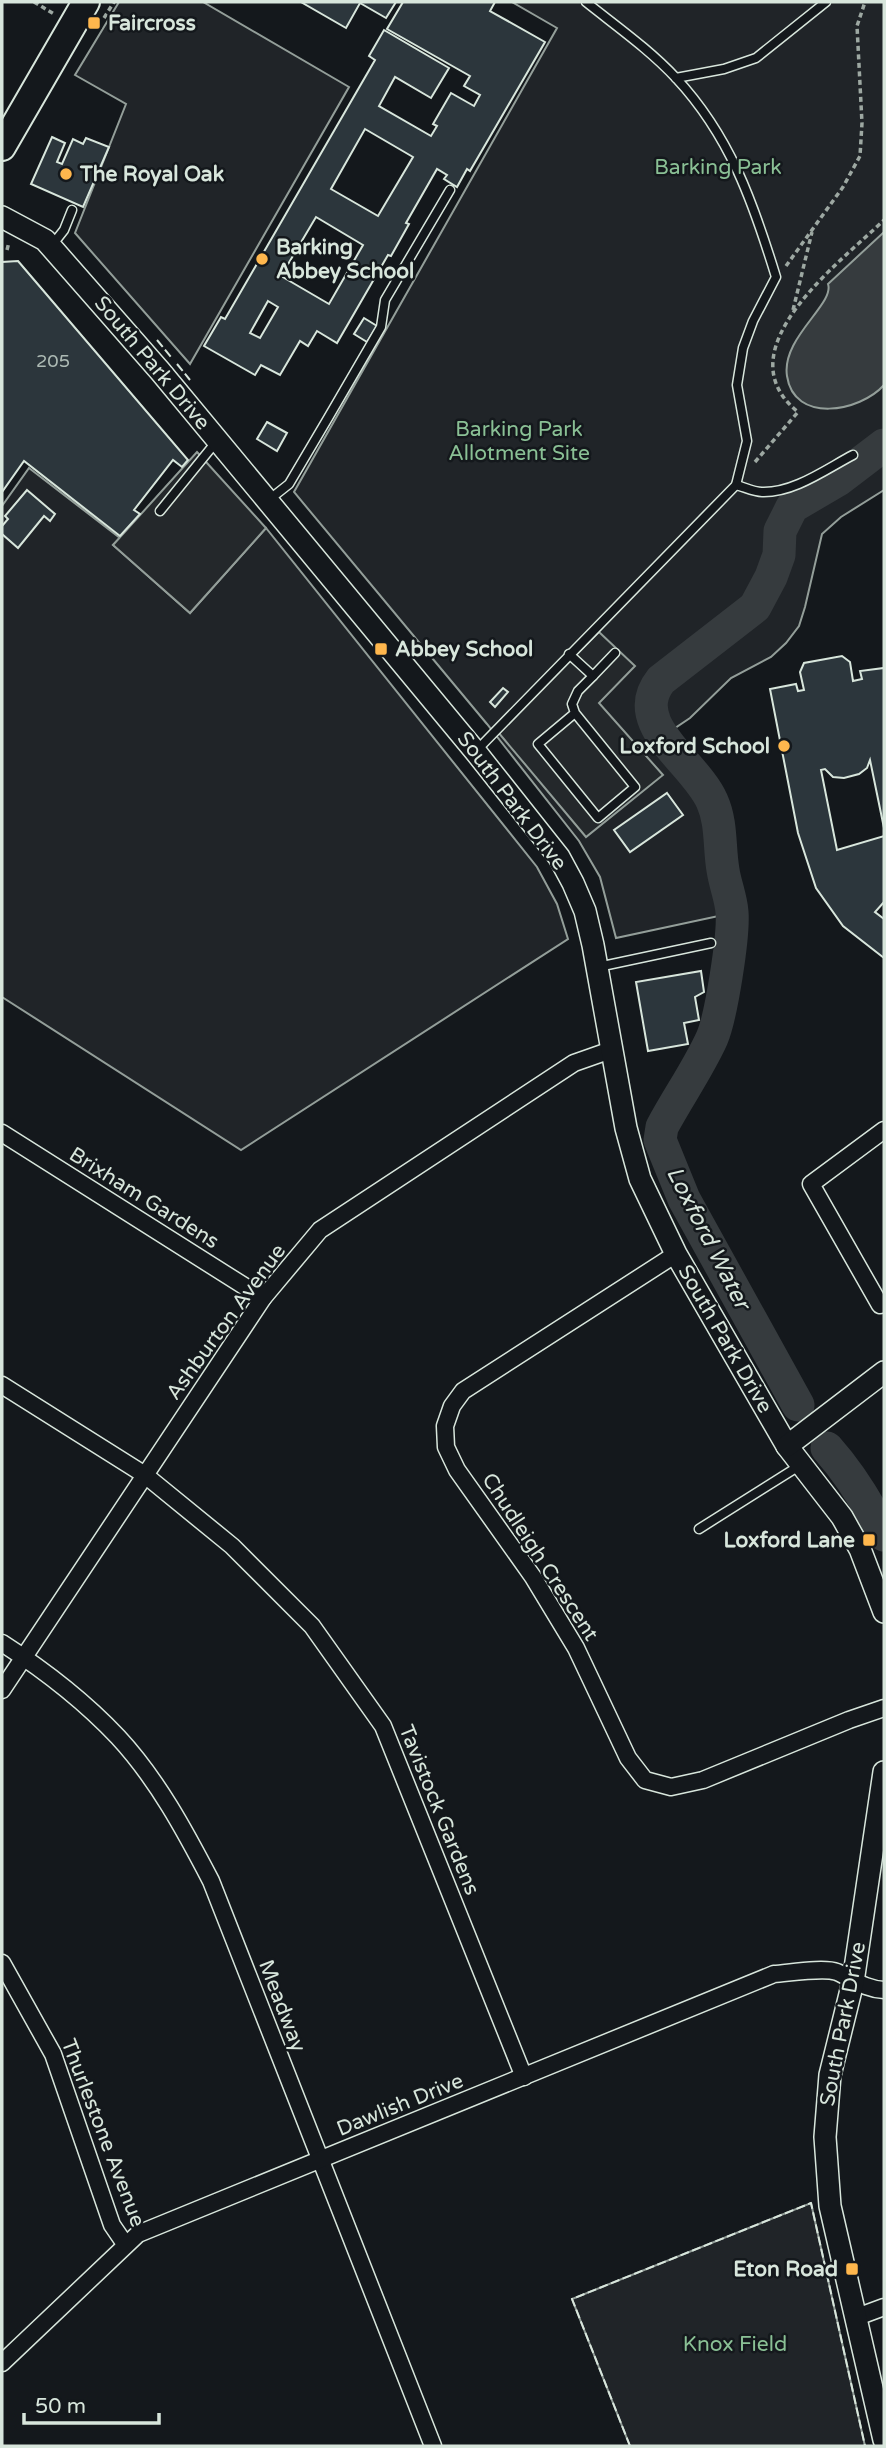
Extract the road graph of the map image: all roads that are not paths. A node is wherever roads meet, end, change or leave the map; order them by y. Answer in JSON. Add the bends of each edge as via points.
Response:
{"nodes":[{"id":1,"x":86,"y":2,"type":"edge"},
{"id":2,"x":586,"y":2,"type":"edge"},
{"id":3,"x":826,"y":2,"type":"edge"},
{"id":4,"x":676,"y":78,"type":"junction"},
{"id":5,"x":2,"y":147,"type":"edge"},
{"id":6,"x":450,"y":190,"type":"dead end"},
{"id":7,"x":72,"y":211,"type":"dead end"},
{"id":8,"x":2,"y":217,"type":"edge"},
{"id":9,"x":51,"y":247,"type":"junction"},
{"id":10,"x":217,"y":439,"type":"junction"},
{"id":11,"x":853,"y":455,"type":"dead end"},
{"id":12,"x":736,"y":485,"type":"junction"},
{"id":13,"x":267,"y":501,"type":"junction"},
{"id":14,"x":160,"y":511,"type":"dead end"},
{"id":15,"x":615,"y":653,"type":"dead end"},
{"id":16,"x":569,"y":654,"type":"junction"},
{"id":17,"x":593,"y":676,"type":"junction"},
{"id":18,"x":575,"y":713,"type":"junction"},
{"id":19,"x":475,"y":751,"type":"junction"},
{"id":20,"x":711,"y":943,"type":"dead end"},
{"id":21,"x":597,"y":967,"type":"junction"},
{"id":22,"x":611,"y":1050,"type":"junction"},
{"id":23,"x":884,"y":1130,"type":"edge"},
{"id":24,"x":2,"y":1133,"type":"edge"},
{"id":25,"x":676,"y":1254,"type":"junction"},
{"id":26,"x":263,"y":1298,"type":"junction"},
{"id":27,"x":883,"y":1306,"type":"edge"},
{"id":28,"x":884,"y":1372,"type":"edge"},
{"id":29,"x":2,"y":1385,"type":"edge"},
{"id":30,"x":787,"y":1446,"type":"junction"},
{"id":31,"x":801,"y":1464,"type":"junction"},
{"id":32,"x":145,"y":1475,"type":"junction"},
{"id":33,"x":698,"y":1529,"type":"dead end"},
{"id":34,"x":884,"y":1612,"type":"edge"},
{"id":35,"x":2,"y":1643,"type":"edge"},
{"id":36,"x":24,"y":1657,"type":"junction"},
{"id":37,"x":2,"y":1690,"type":"edge"},
{"id":38,"x":884,"y":1708,"type":"edge"},
{"id":39,"x":884,"y":1772,"type":"edge"},
{"id":40,"x":2,"y":1963,"type":"edge"},
{"id":41,"x":853,"y":1982,"type":"junction"},
{"id":42,"x":884,"y":1990,"type":"edge"},
{"id":43,"x":524,"y":2077,"type":"junction"},
{"id":44,"x":320,"y":2161,"type":"junction"},
{"id":45,"x":125,"y":2244,"type":"junction"},
{"id":46,"x":884,"y":2307,"type":"edge"},
{"id":47,"x":857,"y":2317,"type":"junction"},
{"id":48,"x":2,"y":2363,"type":"edge"},
{"id":49,"x":884,"y":2440,"type":"edge"},
{"id":50,"x":433,"y":2446,"type":"edge"}],
"edges":[{"from":1,"to":5,"type":"main road"},
{"from":2,"to":4,"type":"lane"},
{"from":3,"to":4,"type":"lane","via":[[756,58]]},
{"from":4,"to":12,"type":"lane","via":[[712,125],[741,175],[776,277],[743,348],[737,385],[747,441]]},
{"from":6,"to":13,"type":"lane","via":[[385,300],[381,327],[289,485]]},
{"from":7,"to":9,"type":"lane"},
{"from":8,"to":9,"type":"street","name":"South Park Drive"},
{"from":9,"to":10,"type":"street","name":"South Park Drive"},
{"from":10,"to":13,"type":"street","name":"South Park Drive"},
{"from":10,"to":14,"type":"lane"},
{"from":11,"to":12,"type":"lane","via":[[779,490],[761,493]]},
{"from":12,"to":16,"type":"lane"},
{"from":13,"to":19,"type":"street","name":"South Park Drive"},
{"from":15,"to":17,"type":"lane"},
{"from":16,"to":17,"type":"lane"},
{"from":16,"to":19,"type":"lane"},
{"from":17,"to":18,"type":"lane","via":[[578,691],[572,704]]},
{"from":18,"to":18,"type":"lane","via":[[635,787],[598,818],[538,744]]},
{"from":19,"to":21,"type":"street","name":"South Park Drive","via":[[559,858],[585,911]]},
{"from":20,"to":21,"type":"lane"},
{"from":21,"to":22,"type":"street","name":"South Park Drive"},
{"from":22,"to":25,"type":"street","name":"South Park Drive","via":[[640,1179]]},
{"from":22,"to":26,"type":"street","name":"Ashburton Avenue","via":[[574,1063],[320,1230]]},
{"from":23,"to":27,"type":"street","via":[[811,1184]]},
{"from":24,"to":26,"type":"street","name":"Brixham Gardens"},
{"from":25,"to":30,"type":"street","name":"South Park Drive"},
{"from":25,"to":38,"type":"street","name":"Chudleigh Crescent","via":[[463,1391],[445,1426],[446,1447],[576,1647],[628,1758],[645,1780],[671,1787],[703,1780]]},
{"from":26,"to":32,"type":"street","name":"Ashburton Avenue"},
{"from":28,"to":30,"type":"street"},
{"from":29,"to":32,"type":"street","name":"Tavistock Gardens"},
{"from":30,"to":31,"type":"street","name":"South Park Drive"},
{"from":31,"to":33,"type":"lane"},
{"from":31,"to":34,"type":"street","name":"South Park Drive","via":[[860,1549]]},
{"from":32,"to":36,"type":"street","name":"Ashburton Avenue"},
{"from":32,"to":43,"type":"street","name":"Tavistock Gardens","via":[[232,1546],[312,1626],[383,1726]]},
{"from":35,"to":36,"type":"street","name":"Meadway"},
{"from":36,"to":37,"type":"street","name":"Ashburton Avenue"},
{"from":36,"to":44,"type":"street","name":"Meadway","via":[[119,1738],[180,1822],[211,1881]]},
{"from":39,"to":41,"type":"street","name":"South Park Drive"},
{"from":40,"to":45,"type":"street","name":"Thurlestone Avenue","via":[[52,2054],[112,2225]]},
{"from":41,"to":42,"type":"street","name":"Dawlish Drive"},
{"from":41,"to":43,"type":"street","name":"Dawlish Drive","via":[[834,1970],[774,1974]]},
{"from":41,"to":47,"type":"street","name":"South Park Drive","via":[[830,2075],[825,2137],[830,2206]]},
{"from":43,"to":44,"type":"street","name":"Dawlish Drive"},
{"from":44,"to":45,"type":"street","name":"Dawlish Drive","via":[[138,2234]]},
{"from":44,"to":50,"type":"street","name":"Meadway"},
{"from":45,"to":48,"type":"street","name":"Dawlish Drive"},
{"from":46,"to":47,"type":"street"},
{"from":47,"to":49,"type":"street","name":"South Park Drive"}]}
